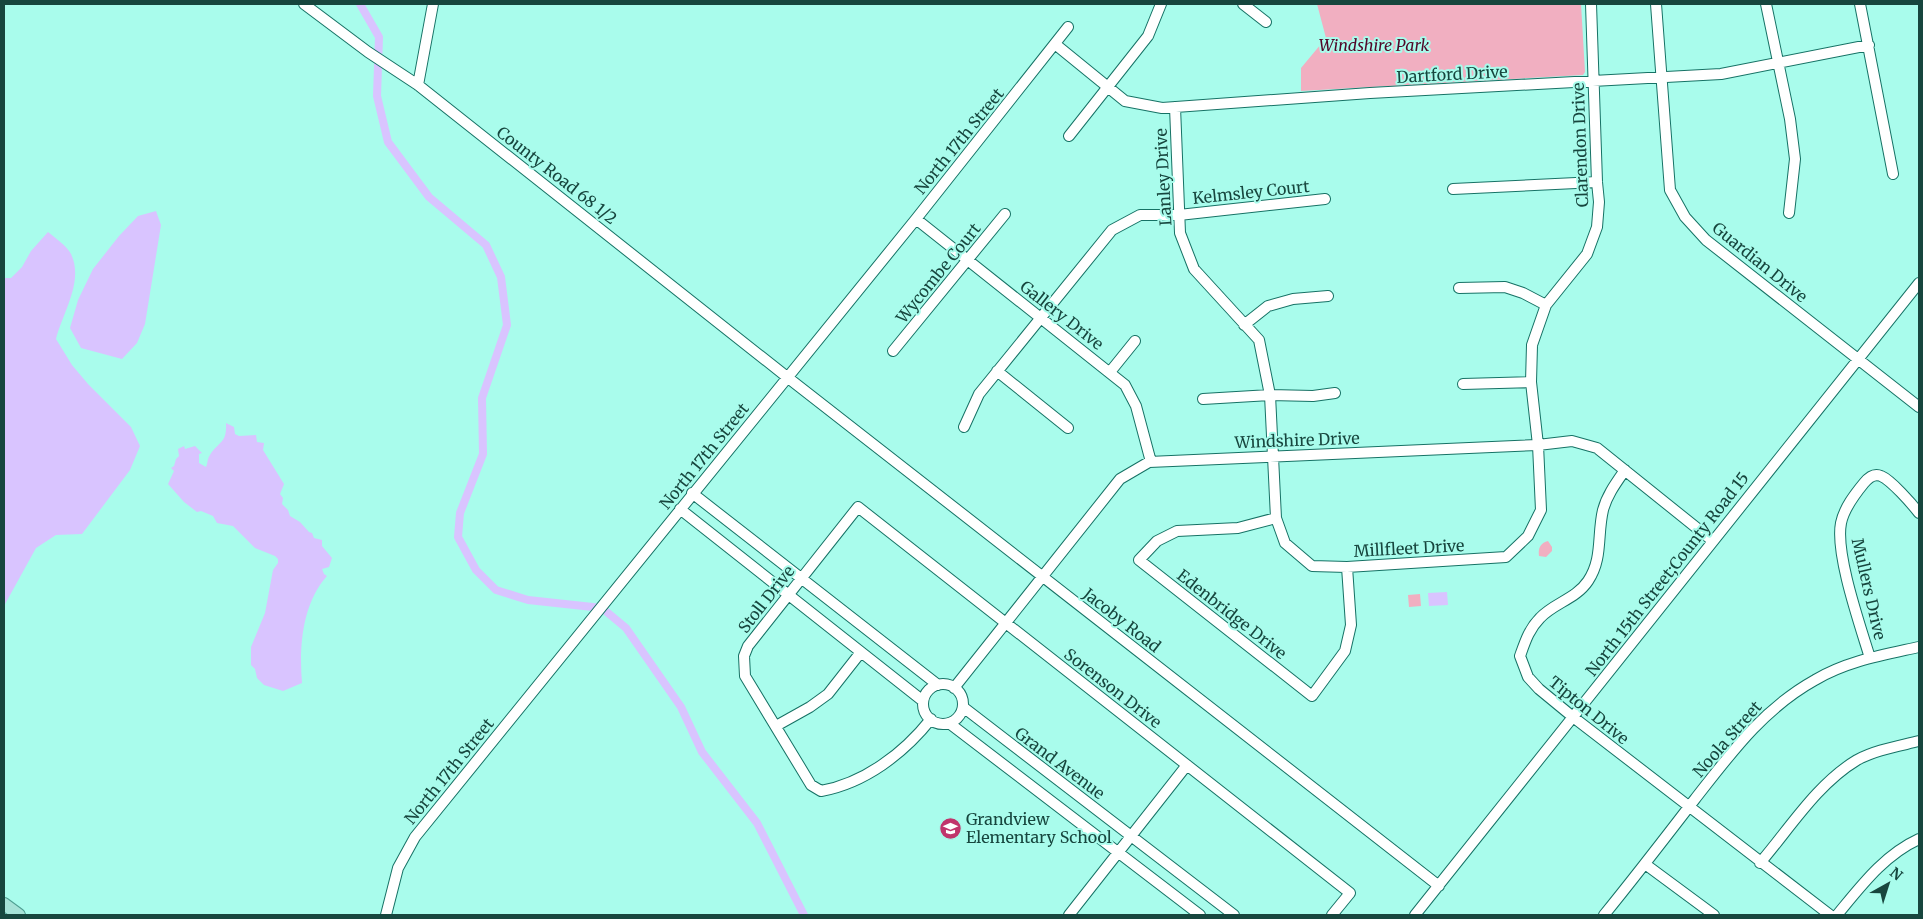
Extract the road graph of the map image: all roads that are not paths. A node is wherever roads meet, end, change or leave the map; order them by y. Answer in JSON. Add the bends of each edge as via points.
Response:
{"nodes":[{"id":1,"x":304,"y":4,"type":"edge"},
{"id":2,"x":433,"y":4,"type":"edge"},
{"id":3,"x":1161,"y":4,"type":"edge"},
{"id":4,"x":1243,"y":4,"type":"edge"},
{"id":5,"x":1591,"y":4,"type":"edge"},
{"id":6,"x":1656,"y":4,"type":"edge"},
{"id":7,"x":1766,"y":4,"type":"edge"},
{"id":8,"x":1860,"y":4,"type":"edge"},
{"id":9,"x":1266,"y":22,"type":"dead end"},
{"id":10,"x":1068,"y":27,"type":"dead end"},
{"id":11,"x":1055,"y":44,"type":"junction"},
{"id":12,"x":1868,"y":45,"type":"junction"},
{"id":13,"x":1778,"y":63,"type":"junction"},
{"id":14,"x":1660,"y":78,"type":"junction"},
{"id":15,"x":1593,"y":82,"type":"junction"},
{"id":16,"x":418,"y":85,"type":"junction"},
{"id":17,"x":1107,"y":87,"type":"junction"},
{"id":18,"x":1175,"y":107,"type":"junction"},
{"id":19,"x":1069,"y":136,"type":"dead end"},
{"id":20,"x":1893,"y":174,"type":"dead end"},
{"id":21,"x":1597,"y":182,"type":"junction"},
{"id":22,"x":1453,"y":189,"type":"dead end"},
{"id":23,"x":1325,"y":199,"type":"dead end"},
{"id":24,"x":1789,"y":213,"type":"dead end"},
{"id":25,"x":1005,"y":214,"type":"dead end"},
{"id":26,"x":1179,"y":215,"type":"junction"},
{"id":27,"x":916,"y":219,"type":"junction"},
{"id":28,"x":968,"y":260,"type":"junction"},
{"id":29,"x":1919,"y":283,"type":"edge"},
{"id":30,"x":1458,"y":288,"type":"dead end"},
{"id":31,"x":1328,"y":296,"type":"dead end"},
{"id":32,"x":1546,"y":305,"type":"junction"},
{"id":33,"x":1040,"y":317,"type":"junction"},
{"id":34,"x":1244,"y":325,"type":"junction"},
{"id":35,"x":1135,"y":341,"type":"dead end"},
{"id":36,"x":893,"y":351,"type":"dead end"},
{"id":37,"x":1858,"y":359,"type":"junction"},
{"id":38,"x":997,"y":371,"type":"junction"},
{"id":39,"x":1110,"y":372,"type":"junction"},
{"id":40,"x":787,"y":378,"type":"junction"},
{"id":41,"x":1531,"y":382,"type":"junction"},
{"id":42,"x":1463,"y":384,"type":"dead end"},
{"id":43,"x":1335,"y":393,"type":"dead end"},
{"id":44,"x":1270,"y":395,"type":"junction"},
{"id":45,"x":1203,"y":399,"type":"dead end"},
{"id":46,"x":1919,"y":407,"type":"edge"},
{"id":47,"x":964,"y":426,"type":"dead end"},
{"id":48,"x":1068,"y":428,"type":"dead end"},
{"id":49,"x":1538,"y":445,"type":"junction"},
{"id":50,"x":1274,"y":456,"type":"junction"},
{"id":51,"x":1152,"y":462,"type":"junction"},
{"id":52,"x":1626,"y":470,"type":"junction"},
{"id":53,"x":692,"y":494,"type":"junction"},
{"id":54,"x":858,"y":507,"type":"joint"},
{"id":55,"x":680,"y":509,"type":"junction"},
{"id":56,"x":1919,"y":513,"type":"edge"},
{"id":57,"x":1276,"y":518,"type":"junction"},
{"id":58,"x":1713,"y":541,"type":"junction"},
{"id":59,"x":1347,"y":567,"type":"junction"},
{"id":60,"x":1042,"y":577,"type":"junction"},
{"id":61,"x":800,"y":579,"type":"junction"},
{"id":62,"x":788,"y":595,"type":"junction"},
{"id":63,"x":1006,"y":623,"type":"junction"},
{"id":64,"x":1919,"y":647,"type":"edge"},
{"id":65,"x":860,"y":652,"type":"junction"},
{"id":66,"x":1870,"y":658,"type":"junction"},
{"id":67,"x":938,"y":685,"type":"junction"},
{"id":68,"x":954,"y":688,"type":"junction"},
{"id":69,"x":923,"y":701,"type":"junction"},
{"id":70,"x":963,"y":707,"type":"junction"},
{"id":71,"x":1572,"y":717,"type":"junction"},
{"id":72,"x":931,"y":719,"type":"junction"},
{"id":73,"x":949,"y":723,"type":"junction"},
{"id":74,"x":776,"y":726,"type":"junction"},
{"id":75,"x":1919,"y":741,"type":"edge"},
{"id":76,"x":1187,"y":765,"type":"junction"},
{"id":77,"x":1689,"y":807,"type":"junction"},
{"id":78,"x":1131,"y":836,"type":"junction"},
{"id":79,"x":1919,"y":839,"type":"edge"},
{"id":80,"x":1118,"y":852,"type":"junction"},
{"id":81,"x":1760,"y":863,"type":"junction"},
{"id":82,"x":1645,"y":864,"type":"junction"},
{"id":83,"x":1439,"y":886,"type":"junction"},
{"id":84,"x":4,"y":904,"type":"edge"},
{"id":85,"x":19,"y":915,"type":"edge"},
{"id":86,"x":386,"y":915,"type":"edge"},
{"id":87,"x":1069,"y":915,"type":"edge"},
{"id":88,"x":1200,"y":915,"type":"edge"},
{"id":89,"x":1234,"y":915,"type":"edge"},
{"id":90,"x":1332,"y":915,"type":"edge"},
{"id":91,"x":1415,"y":915,"type":"edge"},
{"id":92,"x":1604,"y":915,"type":"edge"},
{"id":93,"x":1714,"y":915,"type":"edge"},
{"id":94,"x":1830,"y":915,"type":"edge"},
{"id":95,"x":1837,"y":915,"type":"edge"}],
"edges":[{"from":1,"to":16,"type":"street","name":"County Road 68 1/2"},
{"from":2,"to":16,"type":"street"},
{"from":3,"to":17,"type":"street","via":[[1148,36]]},
{"from":4,"to":9,"type":"street"},
{"from":5,"to":15,"type":"street","name":"Clarendon Drive"},
{"from":6,"to":14,"type":"street","name":"Guardian Drive"},
{"from":7,"to":13,"type":"street"},
{"from":8,"to":12,"type":"street"},
{"from":10,"to":11,"type":"street","name":"North 17th Street"},
{"from":11,"to":17,"type":"street","name":"Dartford Drive"},
{"from":11,"to":27,"type":"street","name":"North 17th Street"},
{"from":12,"to":13,"type":"street","name":"Dartford Drive"},
{"from":12,"to":20,"type":"street"},
{"from":13,"to":14,"type":"street","name":"Dartford Drive","via":[[1721,74]]},
{"from":13,"to":24,"type":"street","via":[[1795,159]]},
{"from":14,"to":15,"type":"street","name":"Dartford Drive"},
{"from":14,"to":37,"type":"street","name":"Guardian Drive","via":[[1670,190],[1685,217],[1706,240]]},
{"from":15,"to":18,"type":"street","name":"Dartford Drive"},
{"from":15,"to":21,"type":"street","name":"Clarendon Drive"},
{"from":16,"to":40,"type":"street","name":"County Road 68 1/2"},
{"from":17,"to":18,"type":"street","name":"Dartford Drive","via":[[1124,101],[1162,108]]},
{"from":17,"to":19,"type":"street"},
{"from":18,"to":26,"type":"street","name":"Lanley Drive"},
{"from":21,"to":22,"type":"street"},
{"from":21,"to":32,"type":"street","name":"Clarendon Drive","via":[[1597,227],[1587,254]]},
{"from":23,"to":26,"type":"street","name":"Kelmsley Court"},
{"from":25,"to":28,"type":"street","name":"Wycombe Court"},
{"from":26,"to":33,"type":"street","name":"Kelmsley Court","via":[[1140,215],[1112,230]]},
{"from":26,"to":34,"type":"street","name":"Lanley Drive","via":[[1180,233],[1194,270]]},
{"from":27,"to":28,"type":"street","name":"Gallery Drive"},
{"from":27,"to":40,"type":"street","name":"North 17th Street"},
{"from":28,"to":33,"type":"street","name":"Gallery Drive"},
{"from":28,"to":36,"type":"street","name":"Wycombe Court"},
{"from":29,"to":37,"type":"street","name":"North 15th Street;County Road 15"},
{"from":30,"to":32,"type":"street","via":[[1506,287]]},
{"from":31,"to":34,"type":"street","via":[[1293,299],[1268,306]]},
{"from":32,"to":41,"type":"street","name":"Clarendon Drive","via":[[1532,345]]},
{"from":33,"to":38,"type":"street","name":"Kelmsley Court"},
{"from":33,"to":39,"type":"street","name":"Gallery Drive"},
{"from":34,"to":44,"type":"street","name":"Lanley Drive","via":[[1259,340]]},
{"from":35,"to":39,"type":"street"},
{"from":37,"to":46,"type":"street","name":"Guardian Drive"},
{"from":37,"to":58,"type":"street","name":"North 15th Street;County Road 15"},
{"from":38,"to":47,"type":"street","name":"Kelmsley Court","via":[[979,394]]},
{"from":38,"to":48,"type":"street"},
{"from":39,"to":51,"type":"street","name":"Gallery Drive","via":[[1125,385],[1136,406]]},
{"from":40,"to":53,"type":"street","name":"North 17th Street"},
{"from":40,"to":60,"type":"street","name":"Jacoby Road"},
{"from":41,"to":42,"type":"street"},
{"from":41,"to":49,"type":"street","name":"Clarendon Drive"},
{"from":43,"to":44,"type":"street"},
{"from":44,"to":45,"type":"street"},
{"from":44,"to":50,"type":"street","name":"Lanley Drive"},
{"from":49,"to":50,"type":"street","name":"Windshire Drive"},
{"from":49,"to":52,"type":"street","name":"Windshire Drive","via":[[1572,441],[1596,448]]},
{"from":49,"to":59,"type":"street","name":"Millfleet Drive","via":[[1541,510],[1528,536],[1506,558]]},
{"from":50,"to":51,"type":"street","name":"Windshire Drive"},
{"from":50,"to":57,"type":"street","name":"Millfleet Drive"},
{"from":51,"to":60,"type":"street","name":"Windshire Drive","via":[[1120,480]]},
{"from":52,"to":58,"type":"street","name":"Windshire Drive"},
{"from":52,"to":71,"type":"street","name":"Tipton Drive","via":[[1610,491],[1603,510],[1600,550],[1588,581],[1576,595],[1540,618],[1528,633],[1520,656],[1528,677],[1539,690]]},
{"from":53,"to":55,"type":"street","name":"North 17th Street"},
{"from":53,"to":61,"type":"street"},
{"from":54,"to":61,"type":"street","name":"Stoll Drive"},
{"from":54,"to":63,"type":"street","name":"Sorenson Drive"},
{"from":55,"to":62,"type":"street"},
{"from":55,"to":86,"type":"street","name":"North 17th Street","via":[[415,837],[398,868]]},
{"from":56,"to":66,"type":"street","name":"Mullers Drive","via":[[1886,479],[1872,476],[1854,496],[1841,522],[1846,571]]},
{"from":57,"to":59,"type":"street","name":"Millfleet Drive","via":[[1286,543],[1312,566]]},
{"from":57,"to":59,"type":"street","name":"Edenbridge Drive","via":[[1238,528],[1178,531],[1157,541],[1139,560],[1312,696],[1345,651],[1351,625]]},
{"from":58,"to":71,"type":"street","name":"North 15th Street;County Road 15"},
{"from":60,"to":63,"type":"street","name":"Windshire Drive"},
{"from":60,"to":83,"type":"street","name":"Jacoby Road"},
{"from":61,"to":62,"type":"street","name":"Stoll Drive"},
{"from":61,"to":67,"type":"street"},
{"from":62,"to":65,"type":"street"},
{"from":62,"to":74,"type":"street","name":"Stoll Drive","via":[[748,646],[743,665],[745,676]]},
{"from":63,"to":68,"type":"street","name":"Windshire Drive"},
{"from":63,"to":76,"type":"street","name":"Sorenson Drive"},
{"from":64,"to":66,"type":"street","name":"Noola Street"},
{"from":65,"to":69,"type":"street"},
{"from":65,"to":74,"type":"street","via":[[828,694]]},
{"from":66,"to":77,"type":"street","name":"Noola Street","via":[[1816,678],[1780,702],[1731,752]]},
{"from":67,"to":68,"type":"street"},
{"from":67,"to":69,"type":"street","via":[[927,693]]},
{"from":68,"to":70,"type":"street","via":[[961,694]]},
{"from":69,"to":72,"type":"street","via":[[925,712]]},
{"from":70,"to":73,"type":"street","via":[[957,718]]},
{"from":70,"to":78,"type":"street","name":"Grand Avenue"},
{"from":71,"to":77,"type":"street","name":"Tipton Drive"},
{"from":71,"to":83,"type":"street","name":"North 15th Street;County Road 15"},
{"from":72,"to":73,"type":"street"},
{"from":72,"to":74,"type":"street","name":"Stoll Drive","via":[[917,738],[894,757],[868,774],[821,791],[811,785]]},
{"from":73,"to":80,"type":"street"},
{"from":75,"to":81,"type":"street","via":[[1857,760],[1821,790]]},
{"from":76,"to":78,"type":"street"},
{"from":76,"to":90,"type":"street","name":"Sorenson Drive","via":[[1350,893]]},
{"from":77,"to":81,"type":"street","name":"Tipton Drive"},
{"from":77,"to":82,"type":"street","name":"Noola Street"},
{"from":78,"to":80,"type":"street"},
{"from":78,"to":89,"type":"street","name":"Grand Avenue"},
{"from":79,"to":95,"type":"street","via":[[1871,874]]},
{"from":80,"to":87,"type":"street"},
{"from":80,"to":88,"type":"street"},
{"from":81,"to":94,"type":"street","name":"Tipton Drive"},
{"from":82,"to":92,"type":"street","name":"Noola Street"},
{"from":82,"to":93,"type":"street"},
{"from":83,"to":91,"type":"street","name":"North 15th Street;County Road 15"},
{"from":84,"to":85,"type":"main road"}]}
